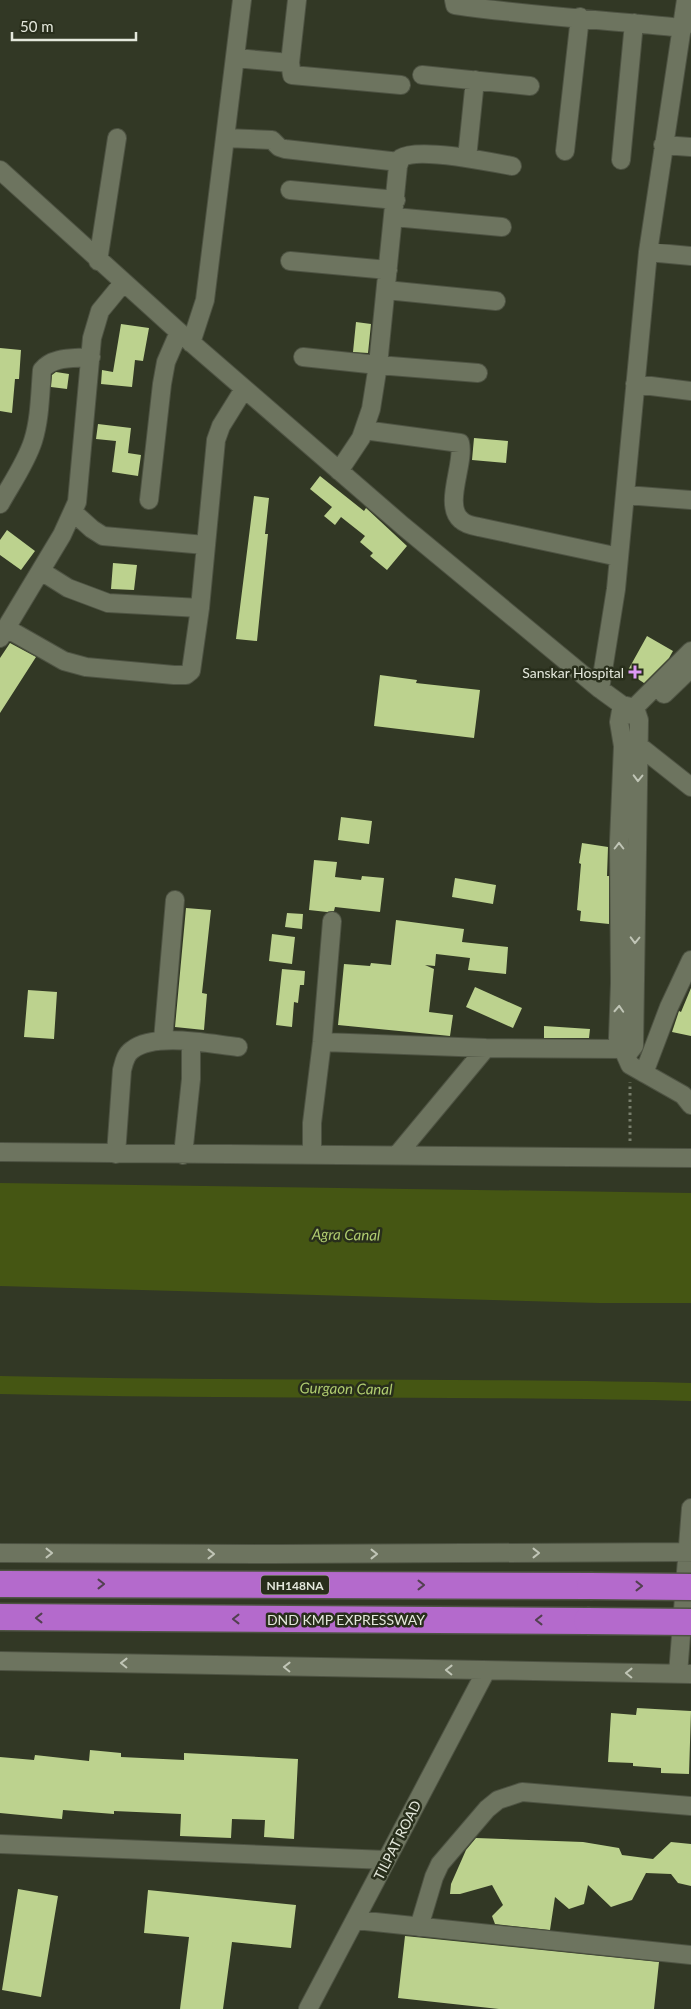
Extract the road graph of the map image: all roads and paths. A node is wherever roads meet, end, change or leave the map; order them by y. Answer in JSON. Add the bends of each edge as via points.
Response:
{"nodes":[{"id":1,"x":242,"y":0,"type":"edge"},
{"id":2,"x":297,"y":0,"type":"edge"},
{"id":3,"x":454,"y":0,"type":"edge"},
{"id":4,"x":686,"y":0,"type":"edge"},
{"id":5,"x":505,"y":6,"type":"edge"},
{"id":6,"x":580,"y":17,"type":"junction"},
{"id":7,"x":634,"y":23,"type":"junction"},
{"id":8,"x":683,"y":28,"type":"junction"},
{"id":9,"x":236,"y":58,"type":"junction"},
{"id":10,"x":290,"y":63,"type":"junction"},
{"id":11,"x":422,"y":75,"type":"dead end"},
{"id":12,"x":475,"y":80,"type":"junction"},
{"id":13,"x":401,"y":85,"type":"dead end"},
{"id":14,"x":530,"y":86,"type":"dead end"},
{"id":15,"x":117,"y":138,"type":"dead end"},
{"id":16,"x":225,"y":138,"type":"junction"},
{"id":17,"x":663,"y":145,"type":"junction"},
{"id":18,"x":691,"y":147,"type":"edge"},
{"id":19,"x":565,"y":150,"type":"dead end"},
{"id":20,"x":468,"y":158,"type":"junction"},
{"id":21,"x":622,"y":160,"type":"dead end"},
{"id":22,"x":399,"y":162,"type":"junction"},
{"id":23,"x":512,"y":166,"type":"dead end"},
{"id":24,"x":0,"y":170,"type":"edge"},
{"id":25,"x":290,"y":190,"type":"dead end"},
{"id":26,"x":395,"y":208,"type":"junction"},
{"id":27,"x":502,"y":228,"type":"dead end"},
{"id":28,"x":648,"y":252,"type":"junction"},
{"id":29,"x":691,"y":256,"type":"edge"},
{"id":30,"x":98,"y":261,"type":"junction"},
{"id":31,"x":290,"y":261,"type":"dead end"},
{"id":32,"x":388,"y":270,"type":"junction"},
{"id":33,"x":123,"y":283,"type":"junction"},
{"id":34,"x":386,"y":290,"type":"junction"},
{"id":35,"x":496,"y":301,"type":"dead end"},
{"id":36,"x":185,"y":338,"type":"junction"},
{"id":37,"x":303,"y":357,"type":"dead end"},
{"id":38,"x":90,"y":358,"type":"junction"},
{"id":39,"x":378,"y":365,"type":"junction"},
{"id":40,"x":478,"y":373,"type":"dead end"},
{"id":41,"x":635,"y":384,"type":"junction"},
{"id":42,"x":244,"y":389,"type":"junction"},
{"id":43,"x":691,"y":391,"type":"edge"},
{"id":44,"x":364,"y":430,"type":"junction"},
{"id":45,"x":339,"y":471,"type":"junction"},
{"id":46,"x":626,"y":495,"type":"junction"},
{"id":47,"x":150,"y":500,"type":"dead end"},
{"id":48,"x":691,"y":500,"type":"edge"},
{"id":49,"x":0,"y":504,"type":"edge"},
{"id":50,"x":73,"y":512,"type":"junction"},
{"id":51,"x":205,"y":545,"type":"junction"},
{"id":52,"x":619,"y":557,"type":"junction"},
{"id":53,"x":41,"y":571,"type":"junction"},
{"id":54,"x":200,"y":608,"type":"junction"},
{"id":55,"x":3,"y":633,"type":"edge"},
{"id":56,"x":691,"y":651,"type":"edge"},
{"id":57,"x":691,"y":668,"type":"edge"},
{"id":58,"x":600,"y":689,"type":"junction"},
{"id":59,"x":627,"y":718,"type":"junction"},
{"id":60,"x":638,"y":745,"type":"junction"},
{"id":61,"x":691,"y":787,"type":"edge"},
{"id":62,"x":176,"y":900,"type":"dead end"},
{"id":63,"x":332,"y":921,"type":"dead end"},
{"id":64,"x":691,"y":960,"type":"edge"},
{"id":65,"x":163,"y":1040,"type":"junction"},
{"id":66,"x":322,"y":1042,"type":"junction"},
{"id":67,"x":191,"y":1043,"type":"junction"},
{"id":68,"x":238,"y":1047,"type":"dead end"},
{"id":69,"x":486,"y":1048,"type":"junction"},
{"id":70,"x":631,"y":1061,"type":"junction"},
{"id":71,"x":691,"y":1105,"type":"edge"},
{"id":72,"x":0,"y":1152,"type":"edge"},
{"id":73,"x":116,"y":1154,"type":"junction"},
{"id":74,"x":183,"y":1154,"type":"junction"},
{"id":75,"x":312,"y":1155,"type":"junction"},
{"id":76,"x":397,"y":1155,"type":"junction"},
{"id":77,"x":630,"y":1158,"type":"junction"},
{"id":78,"x":691,"y":1158,"type":"edge"},
{"id":79,"x":691,"y":1508,"type":"edge"},
{"id":80,"x":689,"y":1552,"type":"edge"},
{"id":81,"x":0,"y":1553,"type":"edge"},
{"id":82,"x":0,"y":1584,"type":"edge"},
{"id":83,"x":691,"y":1587,"type":"edge"},
{"id":84,"x":0,"y":1617,"type":"edge"},
{"id":85,"x":691,"y":1622,"type":"edge"},
{"id":86,"x":0,"y":1661,"type":"edge"},
{"id":87,"x":486,"y":1670,"type":"junction"},
{"id":88,"x":684,"y":1674,"type":"edge"},
{"id":89,"x":691,"y":1806,"type":"edge"},
{"id":90,"x":0,"y":1844,"type":"edge"},
{"id":91,"x":386,"y":1860,"type":"junction"},
{"id":92,"x":356,"y":1920,"type":"junction"},
{"id":93,"x":420,"y":1927,"type":"junction"},
{"id":94,"x":691,"y":1955,"type":"edge"},
{"id":95,"x":308,"y":2009,"type":"edge"}],
"edges":[{"from":1,"to":9,"type":"street"},
{"from":2,"to":10,"type":"street"},
{"from":3,"to":5,"type":"street","via":[[455,5]]},
{"from":4,"to":8,"type":"street"},
{"from":5,"to":6,"type":"street"},
{"from":6,"to":7,"type":"street"},
{"from":6,"to":19,"type":"street"},
{"from":7,"to":8,"type":"street"},
{"from":7,"to":21,"type":"street"},
{"from":8,"to":17,"type":"street"},
{"from":9,"to":10,"type":"street"},
{"from":9,"to":16,"type":"street"},
{"from":10,"to":13,"type":"street","via":[[292,75]]},
{"from":11,"to":12,"type":"street"},
{"from":12,"to":14,"type":"street"},
{"from":12,"to":20,"type":"street"},
{"from":15,"to":30,"type":"street"},
{"from":16,"to":22,"type":"street","via":[[272,140],[285,149]]},
{"from":16,"to":36,"type":"street","via":[[205,300]]},
{"from":17,"to":18,"type":"street"},
{"from":17,"to":28,"type":"street"},
{"from":20,"to":22,"type":"street","via":[[408,154]]},
{"from":20,"to":23,"type":"street"},
{"from":22,"to":26,"type":"street"},
{"from":24,"to":30,"type":"street"},
{"from":25,"to":26,"type":"street"},
{"from":26,"to":27,"type":"street"},
{"from":26,"to":32,"type":"street"},
{"from":28,"to":29,"type":"street"},
{"from":28,"to":41,"type":"street"},
{"from":30,"to":33,"type":"street"},
{"from":31,"to":32,"type":"street"},
{"from":32,"to":34,"type":"street"},
{"from":33,"to":36,"type":"street"},
{"from":33,"to":38,"type":"street","via":[[100,311]]},
{"from":34,"to":35,"type":"street"},
{"from":34,"to":39,"type":"street"},
{"from":36,"to":42,"type":"street"},
{"from":36,"to":47,"type":"street","via":[[166,362]]},
{"from":37,"to":39,"type":"street"},
{"from":38,"to":49,"type":"street","via":[[56,361],[42,370],[33,441]]},
{"from":38,"to":50,"type":"street","via":[[79,485]]},
{"from":39,"to":40,"type":"street"},
{"from":39,"to":44,"type":"street"},
{"from":41,"to":43,"type":"street"},
{"from":41,"to":46,"type":"street"},
{"from":42,"to":45,"type":"street"},
{"from":42,"to":51,"type":"street","via":[[216,440]]},
{"from":44,"to":45,"type":"street"},
{"from":44,"to":52,"type":"street","via":[[460,443],[453,505],[461,521],[479,528]]},
{"from":45,"to":58,"type":"street"},
{"from":46,"to":48,"type":"street"},
{"from":46,"to":52,"type":"street"},
{"from":50,"to":51,"type":"street","via":[[103,536]]},
{"from":50,"to":53,"type":"street"},
{"from":51,"to":54,"type":"street"},
{"from":52,"to":58,"type":"street"},
{"from":53,"to":54,"type":"street","via":[[68,588],[108,602]]},
{"from":53,"to":55,"type":"street"},
{"from":54,"to":55,"type":"street","via":[[191,671],[186,675],[86,667],[64,661]]},
{"from":56,"to":59,"type":"street"},
{"from":57,"to":59,"type":"street"},
{"from":58,"to":59,"type":"street"},
{"from":59,"to":60,"type":"street"},
{"from":70,"to":59,"type":"street","one_way":true,"via":[[618,1038],[619,842]]},
{"from":60,"to":61,"type":"street"},
{"from":60,"to":70,"type":"street","one_way":true,"via":[[634,1046]]},
{"from":62,"to":65,"type":"street"},
{"from":63,"to":66,"type":"street"},
{"from":64,"to":70,"type":"street","via":[[669,1007]]},
{"from":65,"to":67,"type":"street"},
{"from":65,"to":73,"type":"street","via":[[142,1044],[125,1058]]},
{"from":66,"to":69,"type":"street"},
{"from":66,"to":75,"type":"street","via":[[312,1123]]},
{"from":67,"to":68,"type":"street"},
{"from":67,"to":74,"type":"street","via":[[191,1079]]},
{"from":69,"to":70,"type":"street"},
{"from":69,"to":76,"type":"street"},
{"from":70,"to":71,"type":"street","via":[[683,1095]]},
{"from":70,"to":77,"type":"path"},
{"from":72,"to":73,"type":"street"},
{"from":73,"to":74,"type":"street"},
{"from":74,"to":75,"type":"street"},
{"from":75,"to":76,"type":"street"},
{"from":76,"to":77,"type":"street"},
{"from":77,"to":78,"type":"street"},
{"from":79,"to":80,"type":"street"},
{"from":81,"to":80,"type":"street","one_way":true},
{"from":80,"to":88,"type":"street"},
{"from":82,"to":83,"type":"highway","number":"NH148NA","one_way":true,"bridge":true},
{"from":85,"to":84,"type":"highway","name":"DND KMP EXPRESSWAY","one_way":true,"bridge":true},
{"from":87,"to":86,"type":"street","one_way":true},
{"from":88,"to":87,"type":"street","one_way":true},
{"from":87,"to":91,"type":"street","name":"TILPAT ROAD"},
{"from":89,"to":93,"type":"street","via":[[522,1792],[510,1794],[487,1809],[440,1864]]},
{"from":90,"to":91,"type":"street"},
{"from":91,"to":92,"type":"street","name":"TILPAT ROAD"},
{"from":92,"to":93,"type":"street"},
{"from":92,"to":95,"type":"street","name":"TILPAT ROAD"},
{"from":93,"to":94,"type":"street"}]}
